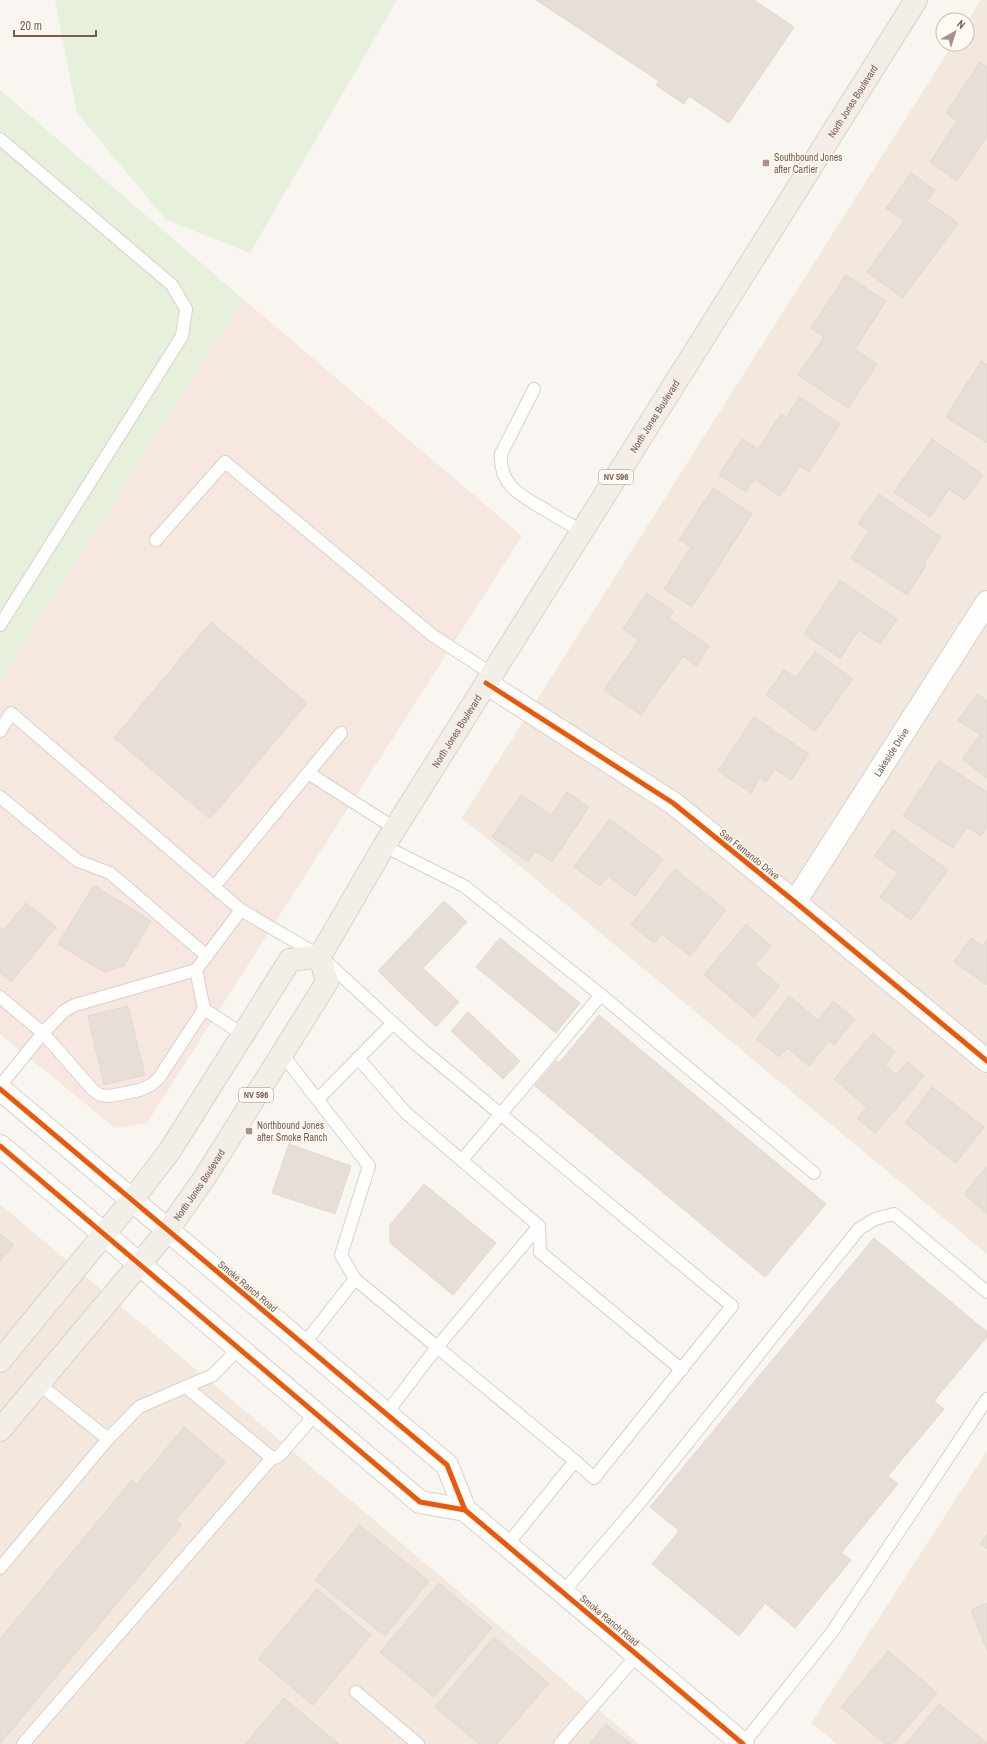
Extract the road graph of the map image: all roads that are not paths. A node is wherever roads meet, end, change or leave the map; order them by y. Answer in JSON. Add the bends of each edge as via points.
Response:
{"nodes":[{"id":1,"x":916,"y":0,"type":"edge"},
{"id":2,"x":0,"y":139,"type":"edge"},
{"id":3,"x":534,"y":389,"type":"dead end"},
{"id":4,"x":582,"y":531,"type":"junction"},
{"id":5,"x":156,"y":540,"type":"dead end"},
{"id":6,"x":987,"y":602,"type":"edge"},
{"id":7,"x":0,"y":625,"type":"edge"},
{"id":8,"x":489,"y":678,"type":"junction"},
{"id":9,"x":0,"y":731,"type":"edge"},
{"id":10,"x":341,"y":733,"type":"dead end"},
{"id":11,"x":308,"y":773,"type":"junction"},
{"id":12,"x":0,"y":797,"type":"edge"},
{"id":13,"x":390,"y":838,"type":"junction"},
{"id":14,"x":214,"y":887,"type":"junction"},
{"id":15,"x":795,"y":902,"type":"junction"},
{"id":16,"x":241,"y":910,"type":"junction"},
{"id":17,"x":207,"y":956,"type":"junction"},
{"id":18,"x":320,"y":956,"type":"junction"},
{"id":19,"x":196,"y":970,"type":"junction"},
{"id":20,"x":601,"y":996,"type":"junction"},
{"id":21,"x":0,"y":997,"type":"edge"},
{"id":22,"x":204,"y":1009,"type":"junction"},
{"id":23,"x":393,"y":1023,"type":"junction"},
{"id":24,"x":43,"y":1033,"type":"junction"},
{"id":25,"x":242,"y":1034,"type":"junction"},
{"id":26,"x":282,"y":1054,"type":"junction"},
{"id":27,"x":358,"y":1058,"type":"junction"},
{"id":28,"x":987,"y":1060,"type":"edge"},
{"id":29,"x":0,"y":1087,"type":"edge"},
{"id":30,"x":318,"y":1099,"type":"junction"},
{"id":31,"x":499,"y":1114,"type":"junction"},
{"id":32,"x":0,"y":1146,"type":"edge"},
{"id":33,"x":462,"y":1160,"type":"junction"},
{"id":34,"x":814,"y":1172,"type":"dead end"},
{"id":35,"x":132,"y":1200,"type":"junction"},
{"id":36,"x":539,"y":1226,"type":"junction"},
{"id":37,"x":168,"y":1230,"type":"junction"},
{"id":38,"x":105,"y":1234,"type":"junction"},
{"id":39,"x":140,"y":1264,"type":"junction"},
{"id":40,"x":355,"y":1279,"type":"junction"},
{"id":41,"x":987,"y":1292,"type":"edge"},
{"id":42,"x":304,"y":1344,"type":"junction"},
{"id":43,"x":437,"y":1347,"type":"junction"},
{"id":44,"x":239,"y":1348,"type":"junction"},
{"id":45,"x":0,"y":1361,"type":"edge"},
{"id":46,"x":682,"y":1370,"type":"junction"},
{"id":47,"x":39,"y":1384,"type":"junction"},
{"id":48,"x":186,"y":1387,"type":"junction"},
{"id":49,"x":987,"y":1399,"type":"edge"},
{"id":50,"x":316,"y":1413,"type":"junction"},
{"id":51,"x":386,"y":1414,"type":"junction"},
{"id":52,"x":0,"y":1430,"type":"edge"},
{"id":53,"x":108,"y":1439,"type":"junction"},
{"id":54,"x":272,"y":1458,"type":"junction"},
{"id":55,"x":575,"y":1461,"type":"junction"},
{"id":56,"x":465,"y":1510,"type":"junction"},
{"id":57,"x":507,"y":1545,"type":"junction"},
{"id":58,"x":0,"y":1568,"type":"edge"},
{"id":59,"x":563,"y":1592,"type":"junction"},
{"id":60,"x":637,"y":1655,"type":"junction"},
{"id":61,"x":356,"y":1692,"type":"dead end"},
{"id":62,"x":23,"y":1744,"type":"edge"},
{"id":63,"x":418,"y":1744,"type":"edge"},
{"id":64,"x":560,"y":1744,"type":"edge"},
{"id":65,"x":743,"y":1744,"type":"edge"}],
"edges":[{"from":1,"to":4,"type":"main road","name":"North Jones Boulevard","number":"NV 596"},
{"from":2,"to":7,"type":"lane","via":[[172,284],[186,309],[182,336]]},
{"from":3,"to":4,"type":"lane","via":[[501,454],[503,474],[518,494]]},
{"from":4,"to":8,"type":"main road","name":"North Jones Boulevard","number":"NV 596"},
{"from":5,"to":8,"type":"lane","via":[[225,462],[432,635]]},
{"from":6,"to":15,"type":"main road","name":"Lakeside Drive"},
{"from":8,"to":13,"type":"main road","name":"North Jones Boulevard","number":"NV 596"},
{"from":8,"to":15,"type":"main road","name":"San Fernando Drive","via":[[673,803]]},
{"from":9,"to":14,"type":"lane","via":[[11,713]]},
{"from":10,"to":11,"type":"lane"},
{"from":11,"to":13,"type":"lane"},
{"from":11,"to":14,"type":"lane"},
{"from":12,"to":17,"type":"lane","via":[[78,861],[110,873]]},
{"from":13,"to":18,"type":"main road","name":"North Jones Boulevard","number":"NV 596"},
{"from":13,"to":20,"type":"lane","via":[[464,886]]},
{"from":14,"to":16,"type":"lane"},
{"from":15,"to":28,"type":"main road","name":"San Fernando Drive"},
{"from":16,"to":17,"type":"lane"},
{"from":16,"to":18,"type":"lane"},
{"from":17,"to":19,"type":"lane"},
{"from":18,"to":23,"type":"lane"},
{"from":18,"to":25,"type":"main road","via":[[290,960]]},
{"from":18,"to":26,"type":"main road","name":"North Jones Boulevard","number":"NV 596","via":[[327,982]]},
{"from":19,"to":22,"type":"lane"},
{"from":19,"to":24,"type":"lane","via":[[76,1005],[64,1010]]},
{"from":20,"to":31,"type":"lane"},
{"from":20,"to":34,"type":"lane"},
{"from":21,"to":24,"type":"lane"},
{"from":22,"to":24,"type":"lane","via":[[159,1078],[140,1090],[110,1096],[100,1095],[92,1089]]},
{"from":22,"to":25,"type":"lane"},
{"from":23,"to":27,"type":"lane"},
{"from":23,"to":31,"type":"lane"},
{"from":24,"to":29,"type":"lane"},
{"from":25,"to":35,"type":"main road","via":[[169,1152]]},
{"from":26,"to":30,"type":"lane"},
{"from":26,"to":37,"type":"main road","name":"North Jones Boulevard","number":"NV 596","via":[[205,1177]]},
{"from":27,"to":30,"type":"lane"},
{"from":27,"to":33,"type":"lane","via":[[405,1112]]},
{"from":29,"to":35,"type":"main road","name":"Smoke Ranch Road"},
{"from":30,"to":40,"type":"lane","via":[[369,1166],[341,1255]]},
{"from":31,"to":33,"type":"lane"},
{"from":31,"to":46,"type":"lane","via":[[732,1306]]},
{"from":32,"to":38,"type":"main road","name":"Smoke Ranch Road"},
{"from":33,"to":36,"type":"lane"},
{"from":35,"to":37,"type":"main road","name":"Smoke Ranch Road"},
{"from":35,"to":38,"type":"main road"},
{"from":36,"to":43,"type":"lane"},
{"from":36,"to":46,"type":"lane","via":[[540,1252]]},
{"from":37,"to":39,"type":"main road","name":"North Jones Boulevard","number":"NV 596"},
{"from":37,"to":42,"type":"main road","name":"Smoke Ranch Road"},
{"from":38,"to":39,"type":"main road","name":"Smoke Ranch Road"},
{"from":38,"to":45,"type":"main road"},
{"from":39,"to":44,"type":"main road","name":"Smoke Ranch Road"},
{"from":39,"to":47,"type":"main road","name":"North Jones Boulevard"},
{"from":40,"to":42,"type":"lane"},
{"from":40,"to":43,"type":"lane"},
{"from":41,"to":59,"type":"lane","via":[[894,1214],[875,1219],[859,1229]]},
{"from":42,"to":51,"type":"main road","name":"Smoke Ranch Road"},
{"from":43,"to":51,"type":"lane"},
{"from":43,"to":55,"type":"lane"},
{"from":44,"to":48,"type":"lane","via":[[213,1375]]},
{"from":44,"to":50,"type":"main road","name":"Smoke Ranch Road"},
{"from":46,"to":55,"type":"lane","via":[[594,1478]]},
{"from":47,"to":52,"type":"main road","name":"North Jones Boulevard"},
{"from":47,"to":53,"type":"lane"},
{"from":48,"to":53,"type":"lane","via":[[139,1407]]},
{"from":48,"to":54,"type":"lane"},
{"from":49,"to":65,"type":"lane","via":[[832,1632]]},
{"from":50,"to":54,"type":"lane","via":[[281,1454]]},
{"from":50,"to":56,"type":"main road","name":"Smoke Ranch Road","via":[[420,1502]]},
{"from":51,"to":56,"type":"main road","name":"Smoke Ranch Road","via":[[447,1465]]},
{"from":53,"to":58,"type":"lane"},
{"from":54,"to":62,"type":"lane"},
{"from":55,"to":57,"type":"lane"},
{"from":56,"to":57,"type":"main road","name":"Smoke Ranch Road"},
{"from":57,"to":59,"type":"main road","name":"Smoke Ranch Road"},
{"from":59,"to":60,"type":"main road","name":"Smoke Ranch Road"},
{"from":60,"to":64,"type":"lane"},
{"from":60,"to":65,"type":"main road","name":"Smoke Ranch Road"},
{"from":61,"to":63,"type":"lane"}]}
